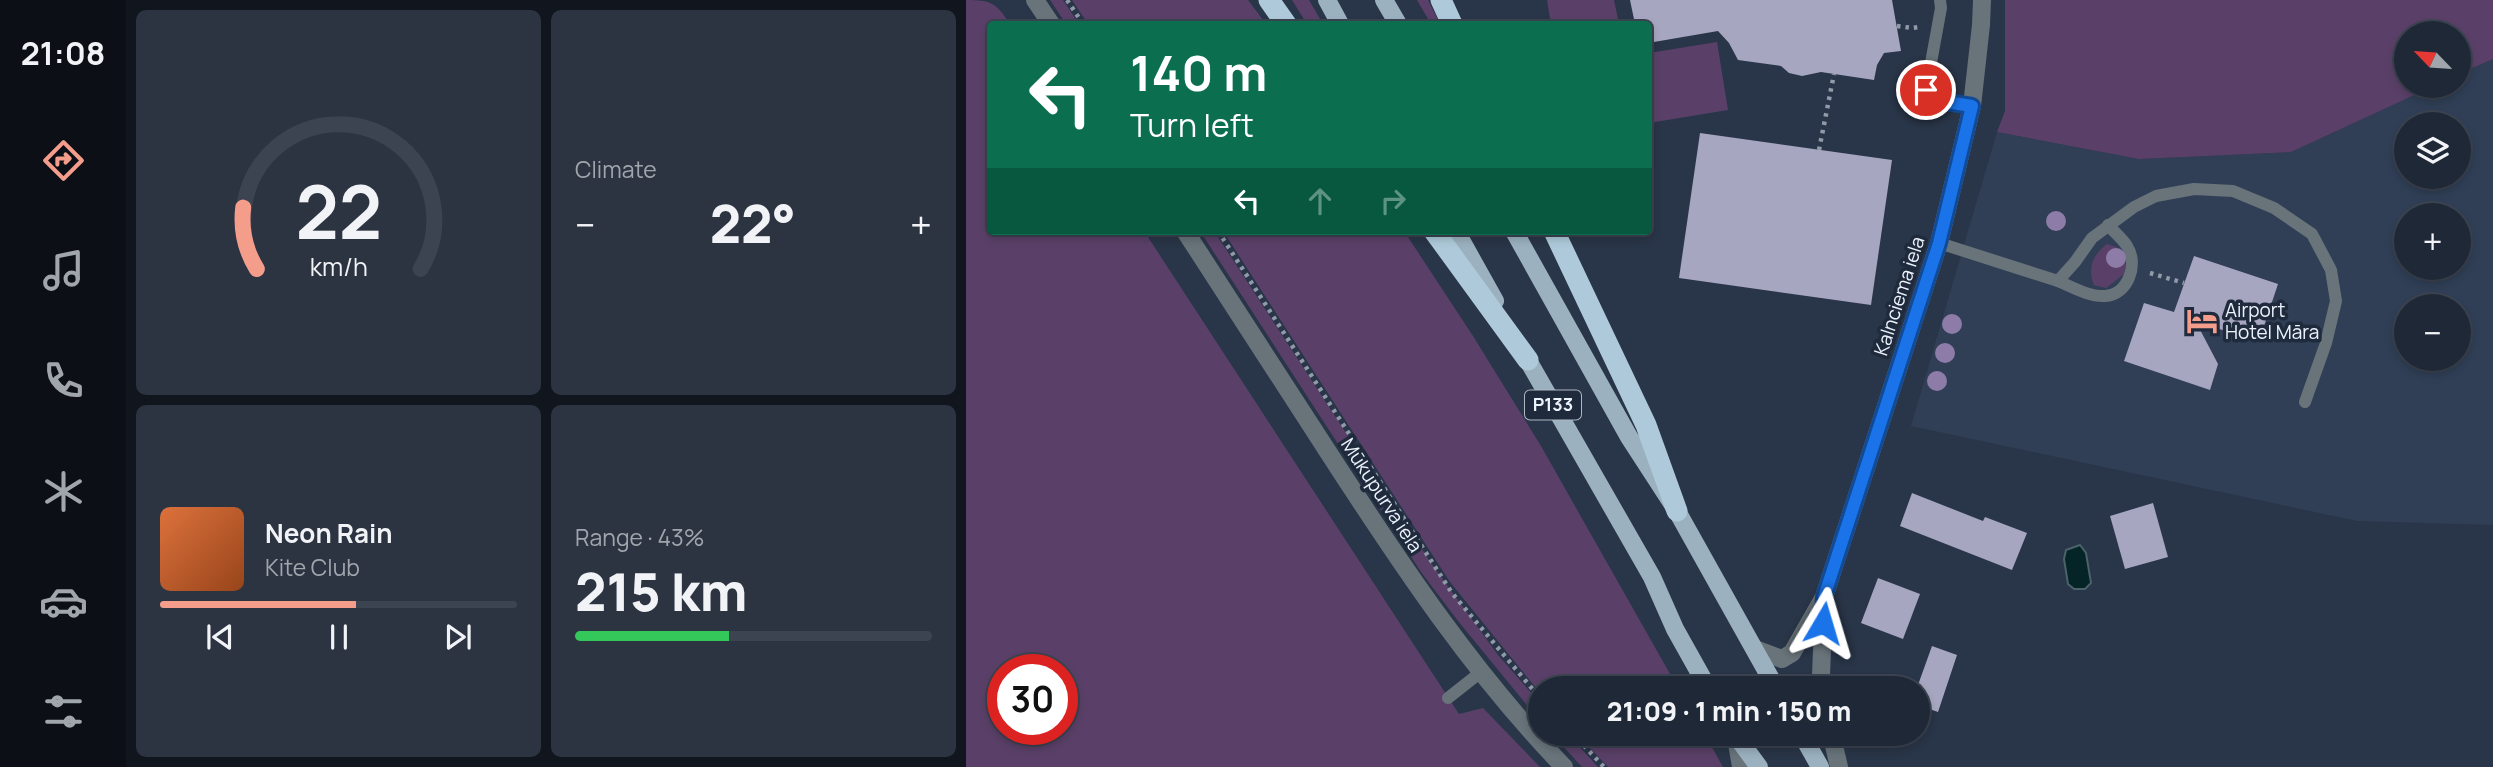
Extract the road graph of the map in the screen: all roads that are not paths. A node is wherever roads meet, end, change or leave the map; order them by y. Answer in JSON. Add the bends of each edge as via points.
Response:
{"nodes":[{"id":1,"x":1035,"y":0,"type":"edge"},
{"id":2,"x":1269,"y":0,"type":"edge"},
{"id":3,"x":1327,"y":0,"type":"edge"},
{"id":4,"x":1384,"y":0,"type":"edge"},
{"id":5,"x":1441,"y":0,"type":"edge"},
{"id":6,"x":1940,"y":0,"type":"edge"},
{"id":7,"x":1982,"y":0,"type":"edge"},
{"id":8,"x":1049,"y":21,"type":"edge"},
{"id":9,"x":1284,"y":21,"type":"edge"},
{"id":10,"x":1338,"y":21,"type":"edge"},
{"id":11,"x":1396,"y":21,"type":"edge"},
{"id":12,"x":1451,"y":21,"type":"edge"},
{"id":13,"x":1972,"y":106,"type":"junction"},
{"id":14,"x":2108,"y":225,"type":"junction"},
{"id":15,"x":1188,"y":235,"type":"edge"},
{"id":16,"x":1437,"y":235,"type":"edge"},
{"id":17,"x":1458,"y":235,"type":"edge"},
{"id":18,"x":1516,"y":235,"type":"edge"},
{"id":19,"x":1556,"y":235,"type":"edge"},
{"id":20,"x":1939,"y":243,"type":"junction"},
{"id":21,"x":2058,"y":281,"type":"junction"},
{"id":22,"x":1528,"y":360,"type":"junction"},
{"id":23,"x":2305,"y":402,"type":"dead end"},
{"id":24,"x":1677,"y":511,"type":"junction"},
{"id":25,"x":1824,"y":597,"type":"junction"},
{"id":26,"x":1755,"y":649,"type":"junction"},
{"id":27,"x":1481,"y":672,"type":"junction"},
{"id":28,"x":1701,"y":676,"type":"edge"},
{"id":29,"x":1770,"y":676,"type":"edge"},
{"id":30,"x":1821,"y":676,"type":"edge"},
{"id":31,"x":1448,"y":698,"type":"dead end"},
{"id":32,"x":1737,"y":746,"type":"edge"},
{"id":33,"x":1743,"y":746,"type":"edge"},
{"id":34,"x":1808,"y":746,"type":"edge"},
{"id":35,"x":1834,"y":746,"type":"edge"},
{"id":36,"x":1564,"y":767,"type":"edge"},
{"id":37,"x":1741,"y":767,"type":"edge"},
{"id":38,"x":1759,"y":767,"type":"edge"},
{"id":39,"x":1820,"y":767,"type":"edge"},
{"id":40,"x":1839,"y":767,"type":"edge"}],
"edges":[{"from":1,"to":8,"type":"street"},
{"from":2,"to":9,"type":"highway"},
{"from":3,"to":10,"type":"main road"},
{"from":4,"to":11,"type":"main road"},
{"from":5,"to":12,"type":"highway"},
{"from":6,"to":13,"type":"lane","via":[[1926,90],[1934,100]]},
{"from":7,"to":13,"type":"street","name":"Kalnciema iela"},
{"from":13,"to":20,"type":"street","name":"Kalnciema iela"},
{"from":14,"to":21,"type":"lane","via":[[2092,237]]},
{"from":14,"to":21,"type":"lane","via":[[2132,258],[2131,275],[2122,289],[2108,296],[2094,295]]},
{"from":14,"to":23,"type":"lane","via":[[2155,196],[2194,188],[2233,191],[2274,208],[2312,234],[2331,270],[2336,301]]},
{"from":15,"to":27,"type":"street","name":"Mūkupurva iela","via":[[1400,563]]},
{"from":16,"to":22,"type":"highway"},
{"from":17,"to":22,"type":"main road","number":"P133"},
{"from":18,"to":24,"type":"main road","number":"P133","via":[[1629,437]]},
{"from":19,"to":24,"type":"highway","via":[[1646,425]]},
{"from":20,"to":21,"type":"lane"},
{"from":20,"to":25,"type":"street","name":"Kalnciema iela"},
{"from":22,"to":28,"type":"main road","number":"P133","via":[[1652,577]]},
{"from":24,"to":26,"type":"main road","number":"P133"},
{"from":25,"to":26,"type":"street","name":"Kalnciema iela","via":[[1792,653],[1782,659]]},
{"from":25,"to":30,"type":"street","name":"Kalnciema iela"},
{"from":26,"to":29,"type":"main road","number":"P133"},
{"from":27,"to":31,"type":"lane"},
{"from":27,"to":36,"type":"street","name":"Mūkupurva iela"},
{"from":32,"to":37,"type":"street"},
{"from":33,"to":38,"type":"main road"},
{"from":34,"to":39,"type":"main road"},
{"from":35,"to":40,"type":"street"}]}
